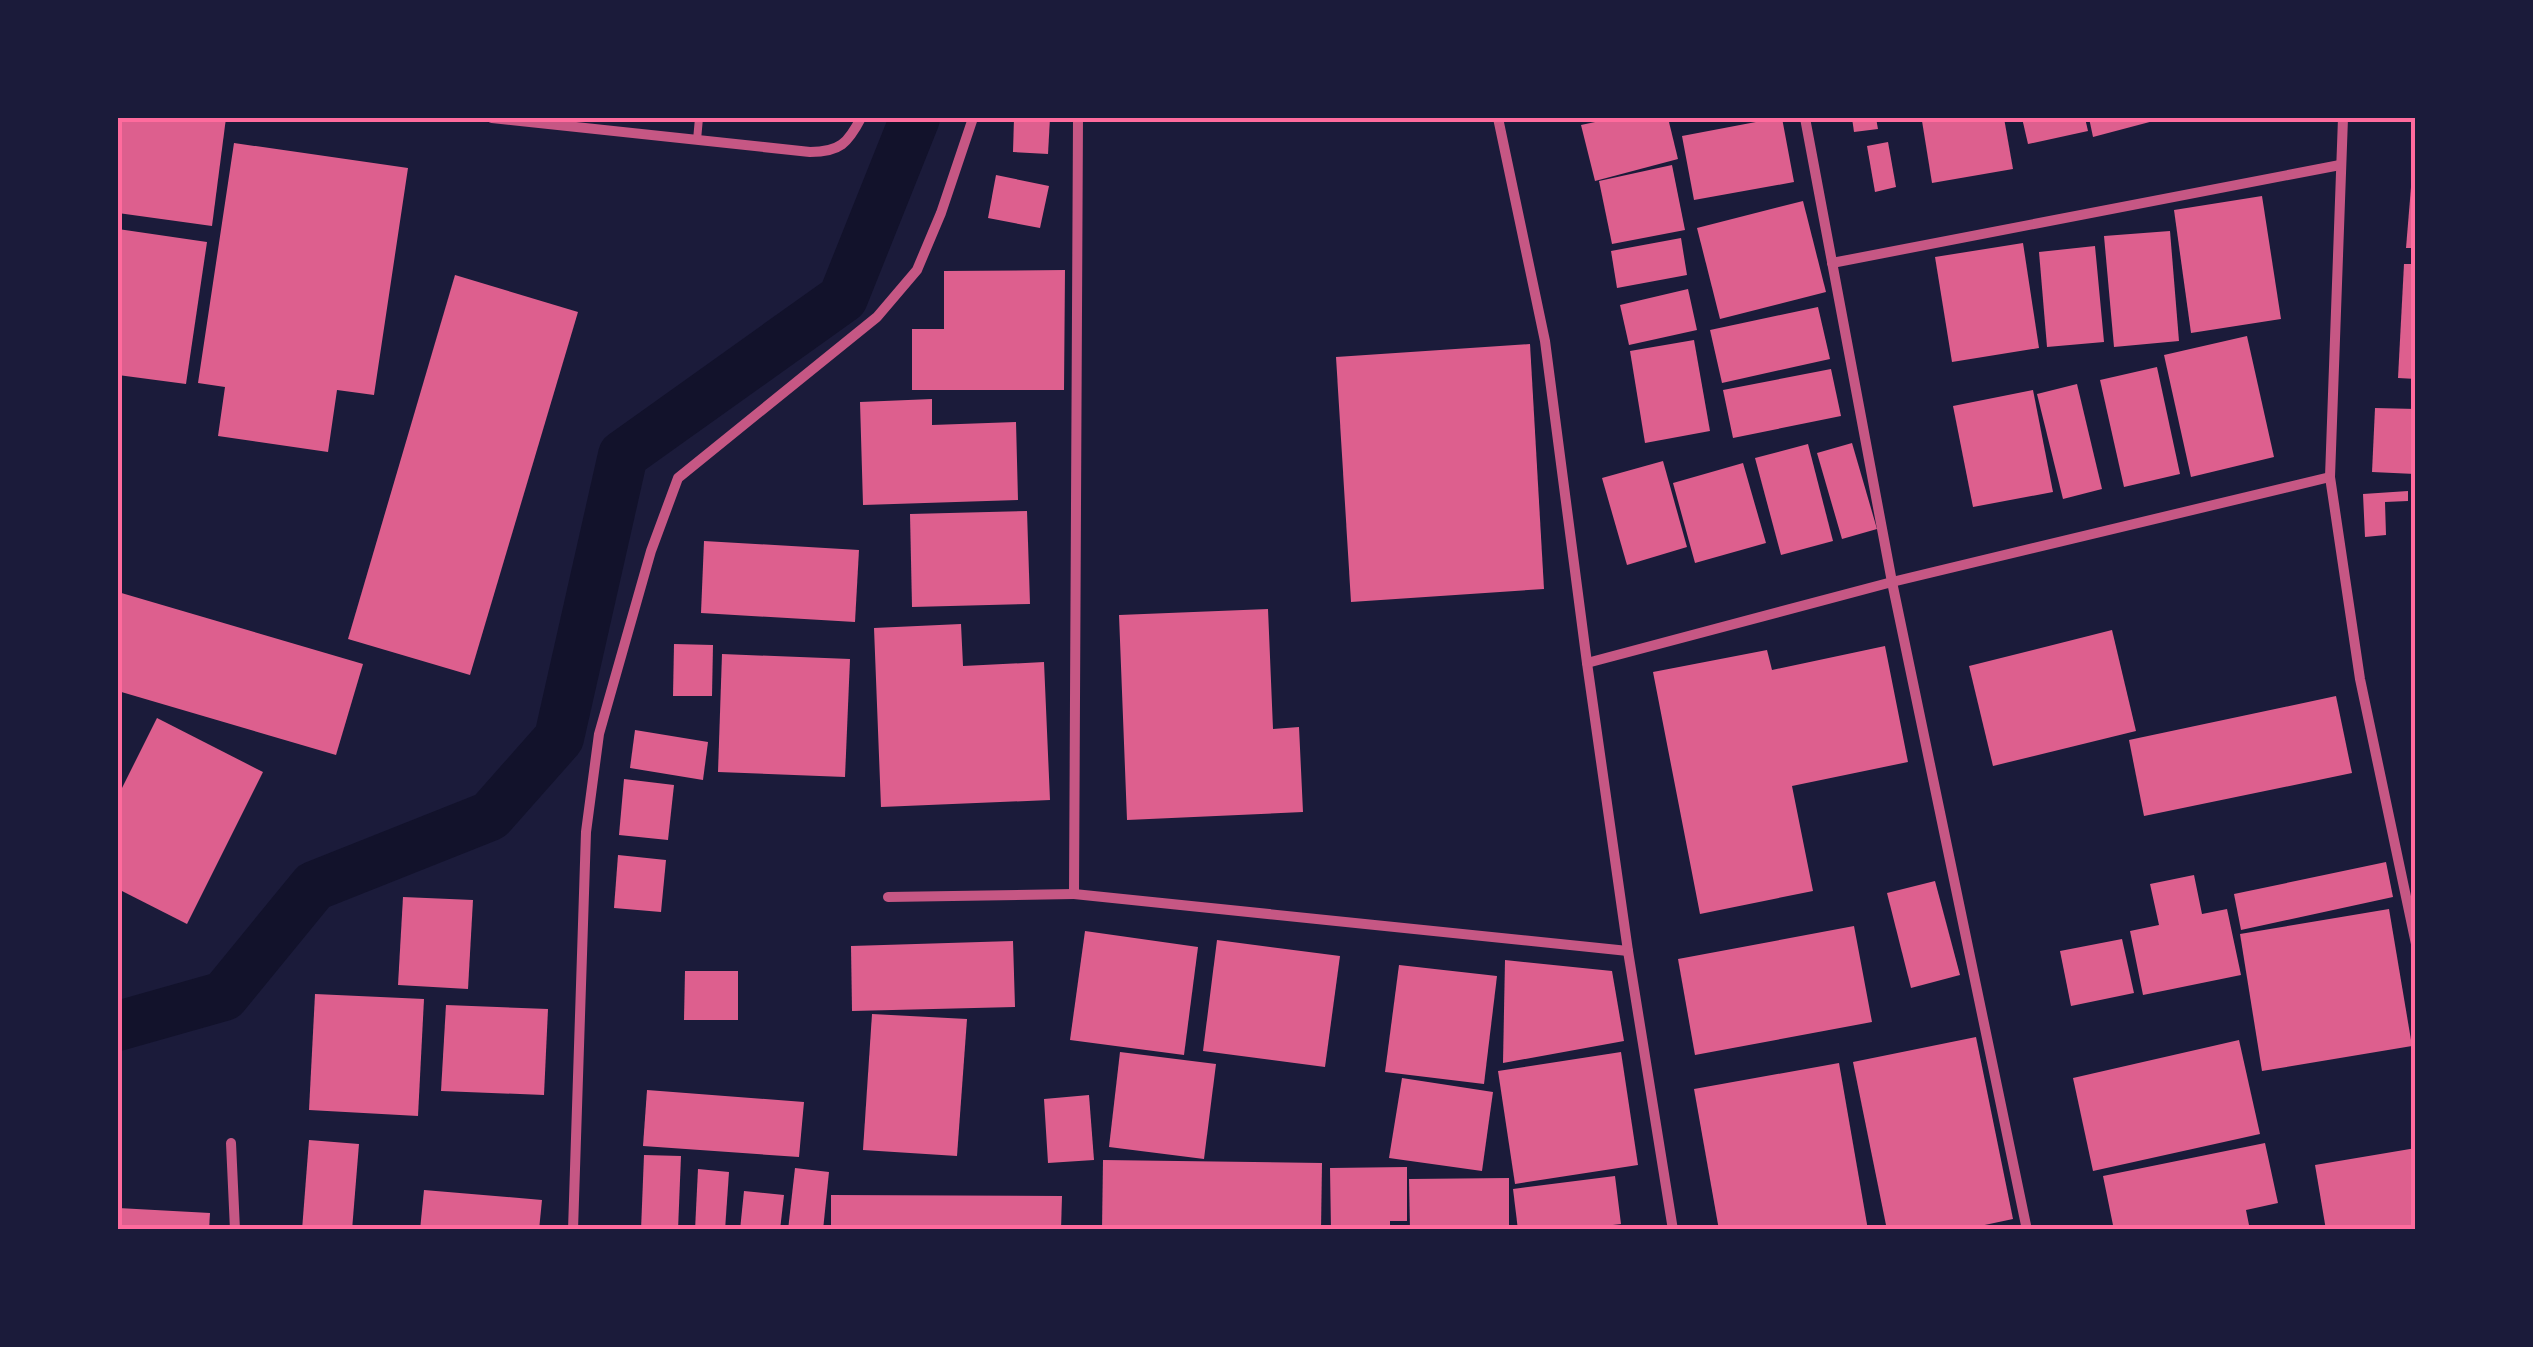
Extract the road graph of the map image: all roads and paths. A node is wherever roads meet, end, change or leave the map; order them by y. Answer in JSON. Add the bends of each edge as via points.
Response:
{"nodes":[{"id":1,"x":492,"y":118,"type":"edge"},
{"id":2,"x":699,"y":118,"type":"edge"},
{"id":3,"x":861,"y":118,"type":"edge"},
{"id":4,"x":972,"y":118,"type":"edge"},
{"id":5,"x":1078,"y":118,"type":"edge"},
{"id":6,"x":1498,"y":118,"type":"edge"},
{"id":7,"x":1805,"y":118,"type":"edge"},
{"id":8,"x":2343,"y":118,"type":"edge"},
{"id":9,"x":697,"y":140,"type":"junction"},
{"id":10,"x":2340,"y":165,"type":"junction"},
{"id":11,"x":1832,"y":264,"type":"junction"},
{"id":12,"x":2330,"y":477,"type":"junction"},
{"id":13,"x":1892,"y":582,"type":"junction"},
{"id":14,"x":1586,"y":663,"type":"junction"},
{"id":15,"x":1074,"y":894,"type":"junction"},
{"id":16,"x":888,"y":896,"type":"dead end"},
{"id":17,"x":2416,"y":944,"type":"edge"},
{"id":18,"x":1628,"y":951,"type":"junction"},
{"id":19,"x":231,"y":1143,"type":"dead end"},
{"id":20,"x":235,"y":1230,"type":"edge"},
{"id":21,"x":573,"y":1230,"type":"edge"},
{"id":22,"x":1673,"y":1230,"type":"edge"},
{"id":23,"x":2027,"y":1230,"type":"edge"}],
"edges":[{"from":1,"to":9,"type":"street"},
{"from":2,"to":9,"type":"lane"},
{"from":3,"to":9,"type":"street","via":[[842,145],[828,152]]},
{"from":4,"to":21,"type":"street","via":[[917,270],[877,317],[678,478],[650,551],[599,734],[586,832]]},
{"from":5,"to":15,"type":"street"},
{"from":6,"to":14,"type":"street","via":[[1545,341]]},
{"from":7,"to":11,"type":"street"},
{"from":8,"to":10,"type":"street"},
{"from":10,"to":11,"type":"street"},
{"from":10,"to":12,"type":"street"},
{"from":11,"to":13,"type":"street"},
{"from":12,"to":13,"type":"street"},
{"from":12,"to":17,"type":"street","via":[[2360,679]]},
{"from":13,"to":14,"type":"street"},
{"from":13,"to":23,"type":"street"},
{"from":14,"to":18,"type":"street"},
{"from":15,"to":16,"type":"street"},
{"from":15,"to":18,"type":"street"},
{"from":18,"to":22,"type":"street"},
{"from":19,"to":20,"type":"street"}]}
